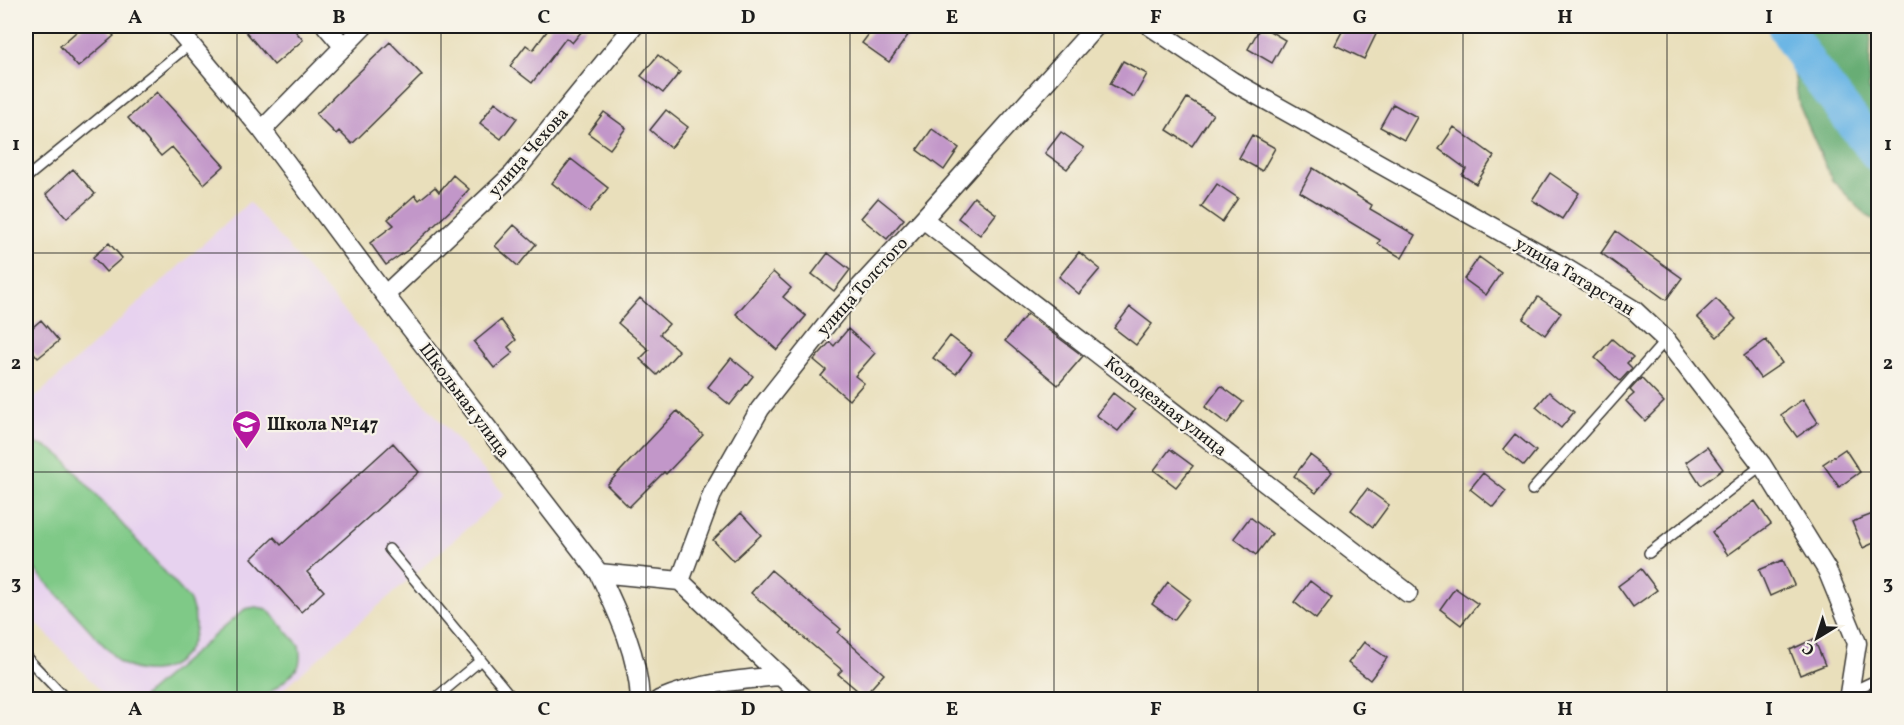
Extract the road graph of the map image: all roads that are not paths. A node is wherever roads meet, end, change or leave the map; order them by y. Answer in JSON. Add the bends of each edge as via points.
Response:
{"nodes":[{"id":1,"x":175,"y":26,"type":"edge"},
{"id":2,"x":326,"y":26,"type":"edge"},
{"id":3,"x":364,"y":26,"type":"edge"},
{"id":4,"x":634,"y":26,"type":"edge"},
{"id":5,"x":1096,"y":26,"type":"edge"},
{"id":6,"x":1150,"y":26,"type":"edge"},
{"id":7,"x":190,"y":44,"type":"junction"},
{"id":8,"x":344,"y":47,"type":"junction"},
{"id":9,"x":261,"y":130,"type":"junction"},
{"id":10,"x":26,"y":178,"type":"edge"},
{"id":11,"x":923,"y":219,"type":"junction"},
{"id":12,"x":385,"y":295,"type":"junction"},
{"id":13,"x":1666,"y":340,"type":"junction"},
{"id":14,"x":1762,"y":465,"type":"junction"},
{"id":15,"x":1532,"y":490,"type":"dead end"},
{"id":16,"x":389,"y":549,"type":"dead end"},
{"id":17,"x":1649,"y":553,"type":"dead end"},
{"id":18,"x":599,"y":573,"type":"junction"},
{"id":19,"x":680,"y":581,"type":"junction"},
{"id":20,"x":1408,"y":593,"type":"dead end"},
{"id":21,"x":26,"y":657,"type":"edge"},
{"id":22,"x":482,"y":660,"type":"junction"},
{"id":23,"x":780,"y":676,"type":"junction"},
{"id":24,"x":1878,"y":679,"type":"edge"},
{"id":25,"x":1842,"y":697,"type":"edge"},
{"id":26,"x":67,"y":699,"type":"edge"},
{"id":27,"x":433,"y":699,"type":"edge"},
{"id":28,"x":514,"y":699,"type":"edge"},
{"id":29,"x":640,"y":699,"type":"edge"},
{"id":30,"x":659,"y":699,"type":"edge"},
{"id":31,"x":806,"y":699,"type":"edge"}],
"edges":[{"from":1,"to":7,"type":"street","name":"Школьная улица"},
{"from":2,"to":8,"type":"street"},
{"from":3,"to":8,"type":"street"},
{"from":4,"to":12,"type":"street","name":"улица Чехова","via":[[513,174]]},
{"from":5,"to":11,"type":"street","name":"улица Толстого"},
{"from":6,"to":13,"type":"street","name":"улица Татарстан","via":[[1232,81],[1571,271],[1634,310]]},
{"from":7,"to":9,"type":"street","name":"Школьная улица"},
{"from":7,"to":10,"type":"lane"},
{"from":8,"to":9,"type":"street"},
{"from":9,"to":12,"type":"street","name":"Школьная улица"},
{"from":11,"to":19,"type":"street","name":"улица Толстого","via":[[835,314],[760,409],[713,492]]},
{"from":11,"to":20,"type":"street","name":"Колодезная улица"},
{"from":12,"to":18,"type":"street","name":"Школьная улица"},
{"from":13,"to":14,"type":"street","name":"улица Татарстан"},
{"from":13,"to":15,"type":"lane"},
{"from":14,"to":17,"type":"lane"},
{"from":14,"to":25,"type":"street","name":"улица Татарстан","via":[[1827,570],[1857,643]]},
{"from":16,"to":22,"type":"lane"},
{"from":18,"to":19,"type":"street"},
{"from":18,"to":29,"type":"street","name":"Школьная улица","via":[[630,646]]},
{"from":19,"to":23,"type":"street"},
{"from":21,"to":26,"type":"lane"},
{"from":22,"to":27,"type":"lane"},
{"from":22,"to":28,"type":"lane"},
{"from":23,"to":30,"type":"street","via":[[723,681]]},
{"from":23,"to":31,"type":"street"},
{"from":24,"to":25,"type":"lane"}]}
